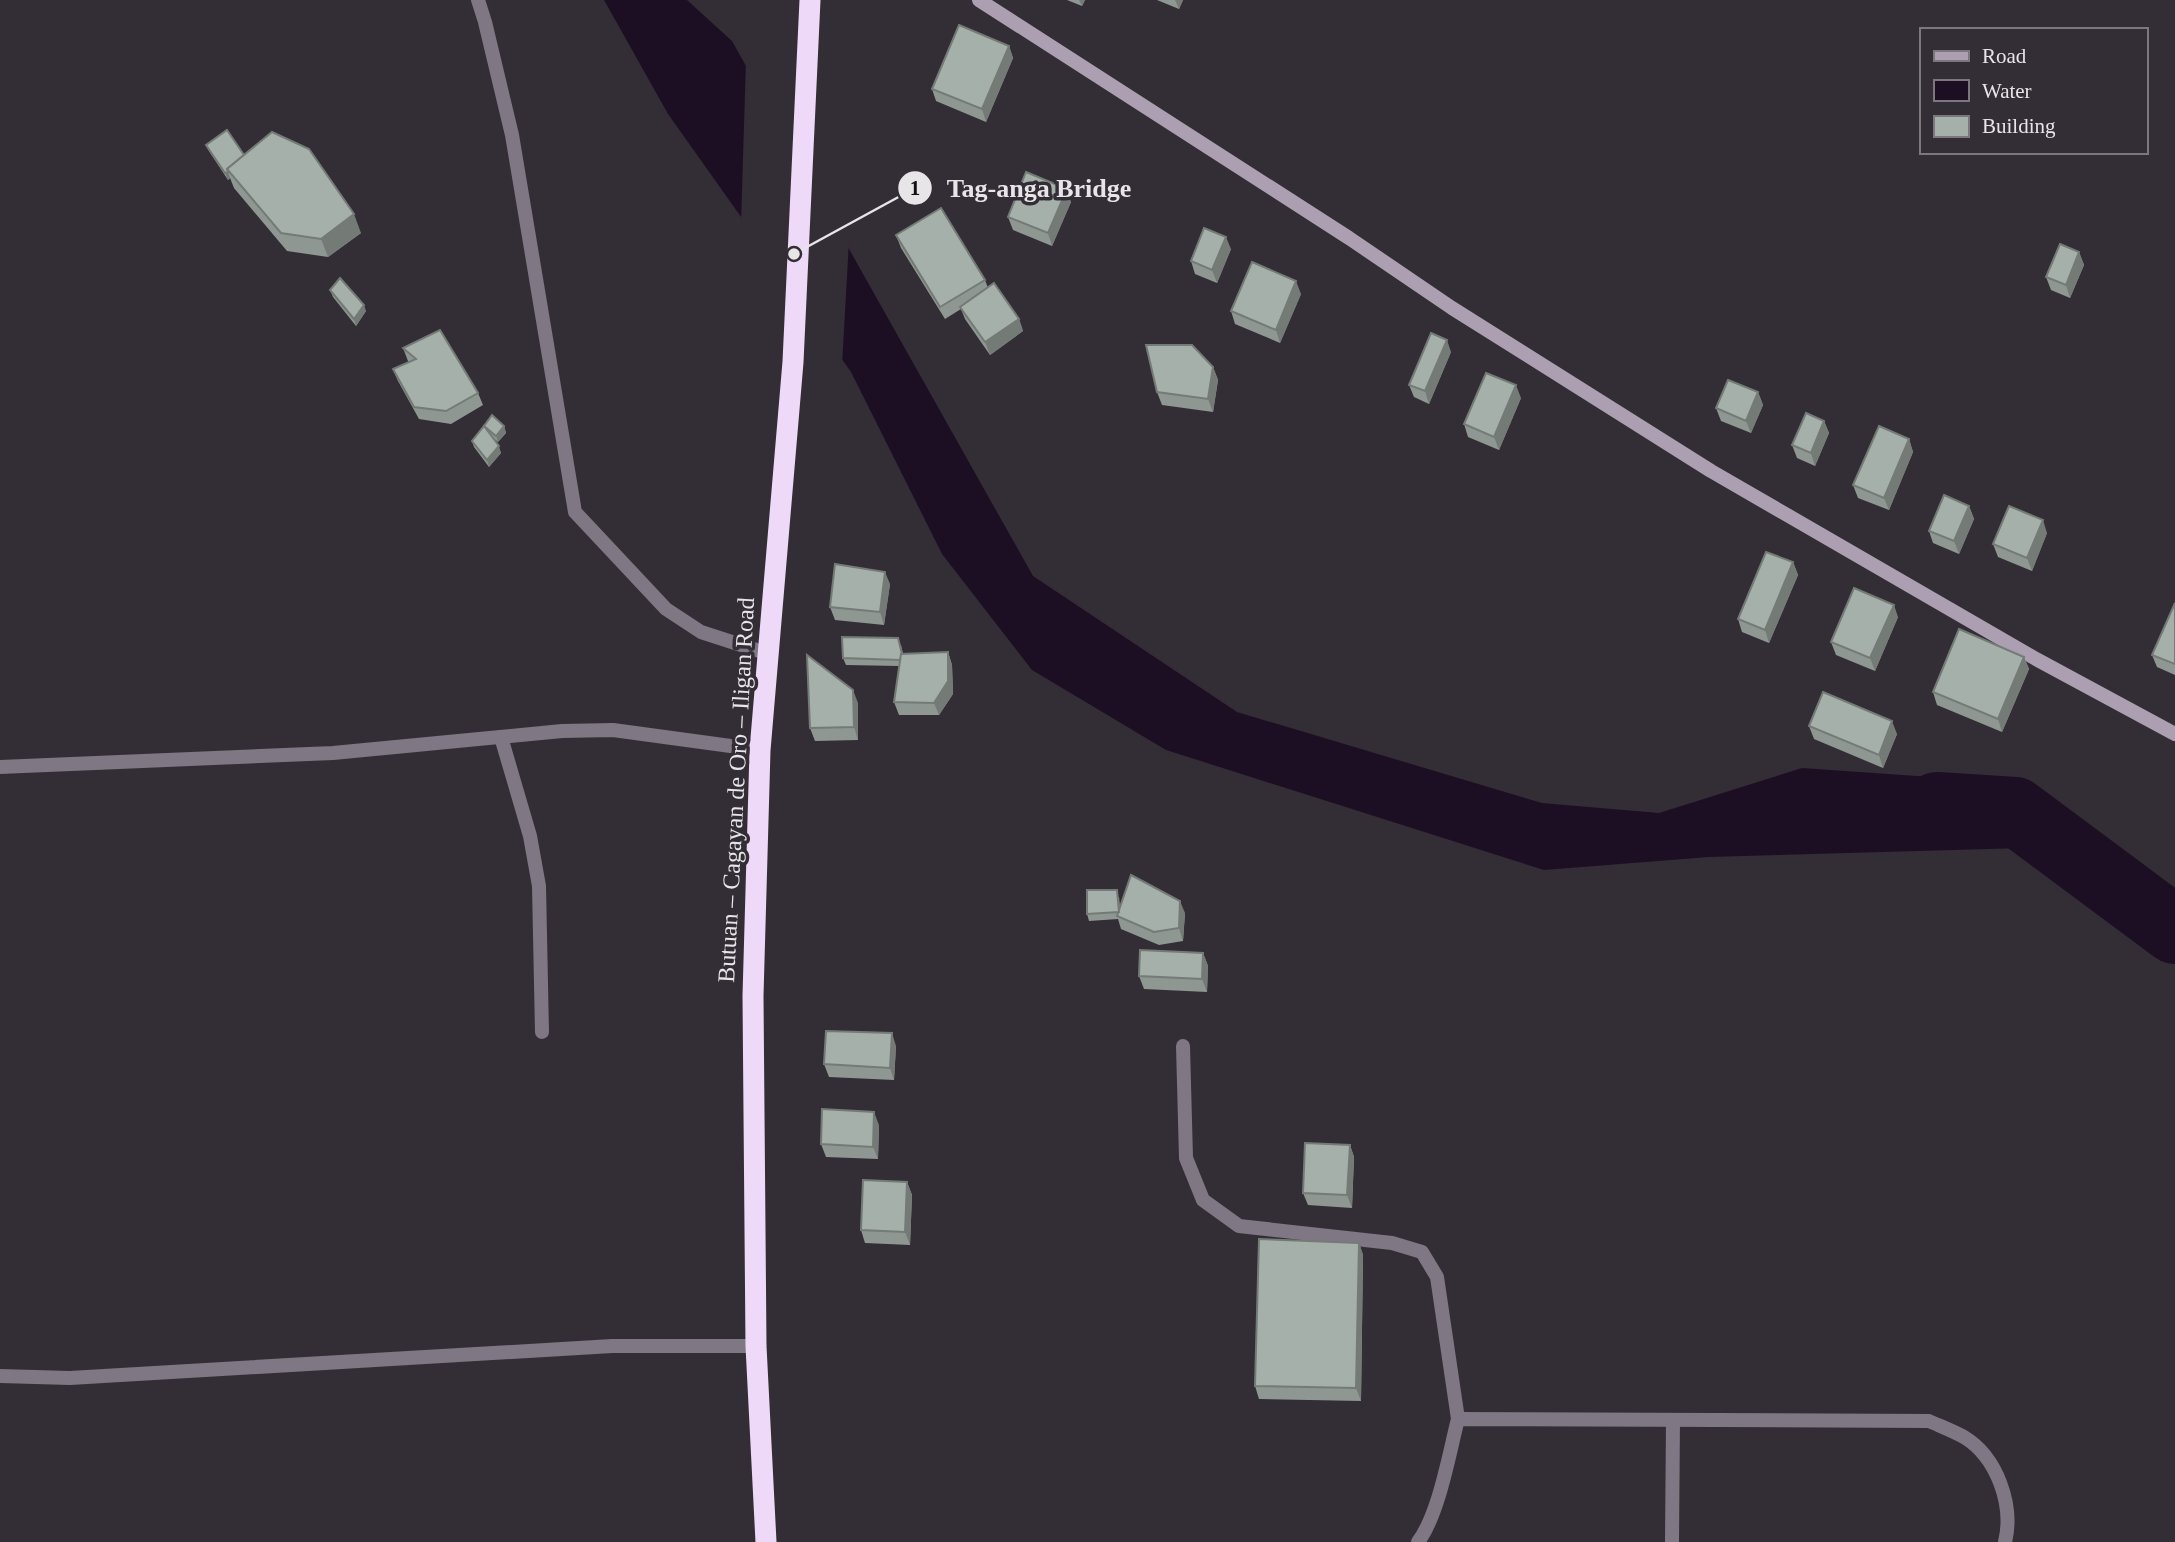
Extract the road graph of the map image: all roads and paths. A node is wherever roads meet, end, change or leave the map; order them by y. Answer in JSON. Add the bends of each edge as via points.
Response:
{"nodes":[{"id":1,"x":478,"y":0,"type":"edge"},
{"id":2,"x":810,"y":0,"type":"edge"},
{"id":3,"x":979,"y":0,"type":"edge"},
{"id":4,"x":766,"y":653,"type":"junction"},
{"id":5,"x":2175,"y":734,"type":"edge"},
{"id":6,"x":501,"y":737,"type":"junction"},
{"id":7,"x":760,"y":750,"type":"junction"},
{"id":8,"x":0,"y":767,"type":"edge"},
{"id":9,"x":542,"y":1032,"type":"dead end"},
{"id":10,"x":1183,"y":1046,"type":"dead end"},
{"id":11,"x":756,"y":1346,"type":"junction"},
{"id":12,"x":0,"y":1376,"type":"edge"},
{"id":13,"x":1458,"y":1419,"type":"junction"},
{"id":14,"x":1673,"y":1420,"type":"junction"},
{"id":15,"x":766,"y":1542,"type":"edge"},
{"id":16,"x":1418,"y":1542,"type":"edge"},
{"id":17,"x":1672,"y":1542,"type":"edge"},
{"id":18,"x":2006,"y":1542,"type":"edge"}],
"edges":[{"from":1,"to":4,"type":"lane","via":[[512,135],[575,512],[666,609],[701,632]]},
{"from":2,"to":4,"type":"highway","name":"Butuan – Cagayan de Oro – Iligan Road","via":[[793,362]]},
{"from":3,"to":5,"type":"street","via":[[1711,471]]},
{"from":4,"to":7,"type":"highway","name":"Butuan – Cagayan de Oro – Iligan Road"},
{"from":6,"to":7,"type":"lane","via":[[613,730]]},
{"from":6,"to":8,"type":"lane","via":[[333,753]]},
{"from":6,"to":9,"type":"lane","via":[[530,835],[538,886]]},
{"from":7,"to":11,"type":"highway","name":"Butuan – Cagayan de Oro – Iligan Road","via":[[752,996]]},
{"from":10,"to":13,"type":"lane","via":[[1186,1158],[1203,1200],[1239,1226],[1392,1243],[1422,1252],[1437,1277]]},
{"from":11,"to":12,"type":"lane","via":[[612,1346],[70,1378]]},
{"from":11,"to":15,"type":"highway","name":"Butuan – Cagayan de Oro – Iligan Road"},
{"from":13,"to":14,"type":"lane"},
{"from":13,"to":16,"type":"lane","via":[[1426,1532]]},
{"from":14,"to":17,"type":"lane"},
{"from":14,"to":18,"type":"lane","via":[[1929,1421],[1966,1438],[1986,1457],[2004,1490]]}]}
